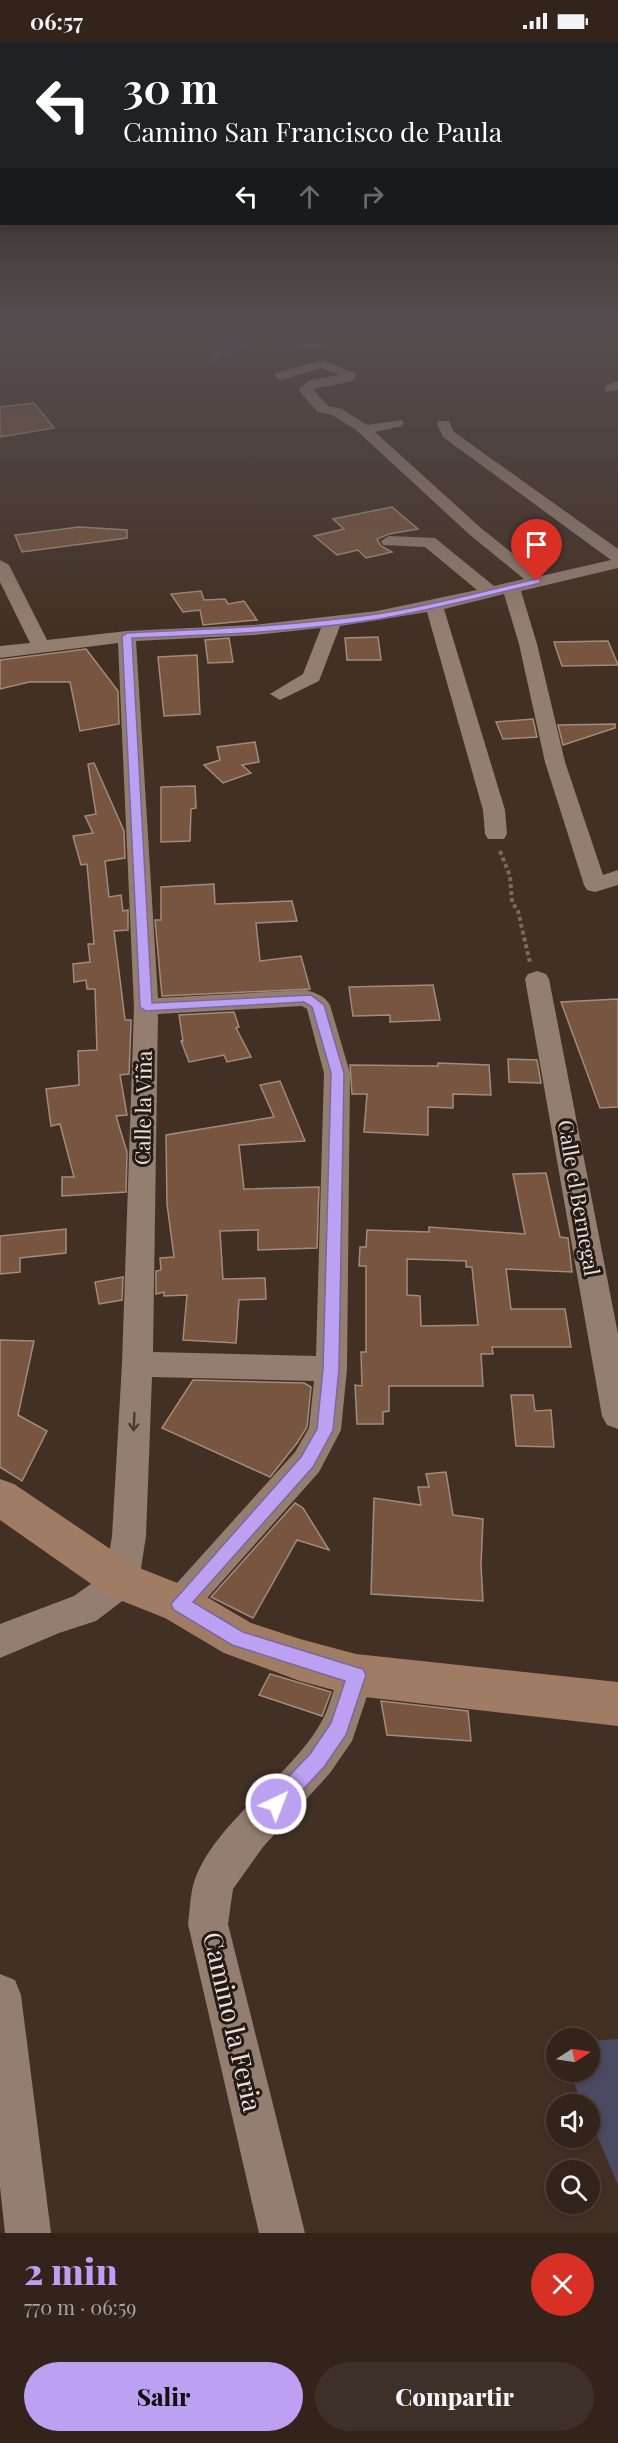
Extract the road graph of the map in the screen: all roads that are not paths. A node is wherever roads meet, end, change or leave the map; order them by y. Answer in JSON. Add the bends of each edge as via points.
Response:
{"nodes":[{"id":1,"x":359,"y":427,"type":"edge"},
{"id":2,"x":376,"y":427,"type":"edge"},
{"id":3,"x":445,"y":427,"type":"edge"},
{"id":4,"x":363,"y":430,"type":"junction"},
{"id":5,"x":389,"y":540,"type":"dead end"},
{"id":6,"x":618,"y":557,"type":"edge"},
{"id":7,"x":618,"y":563,"type":"edge"},
{"id":8,"x":0,"y":565,"type":"edge"},
{"id":9,"x":537,"y":581,"type":"junction"},
{"id":10,"x":511,"y":587,"type":"junction"},
{"id":11,"x":490,"y":592,"type":"junction"},
{"id":12,"x":434,"y":606,"type":"junction"},
{"id":13,"x":332,"y":622,"type":"junction"},
{"id":14,"x":127,"y":636,"type":"junction"},
{"id":15,"x":41,"y":646,"type":"junction"},
{"id":16,"x":0,"y":652,"type":"edge"},
{"id":17,"x":280,"y":694,"type":"dead end"},
{"id":18,"x":496,"y":834,"type":"road end"},
{"id":19,"x":618,"y":877,"type":"edge"},
{"id":20,"x":537,"y":980,"type":"road end"},
{"id":21,"x":146,"y":1007,"type":"junction"},
{"id":22,"x":137,"y":1364,"type":"junction"},
{"id":23,"x":331,"y":1369,"type":"junction"},
{"id":24,"x":618,"y":1416,"type":"edge"},
{"id":25,"x":0,"y":1497,"type":"edge"},
{"id":26,"x":122,"y":1581,"type":"junction"},
{"id":27,"x":180,"y":1604,"type":"junction"},
{"id":28,"x":0,"y":1641,"type":"edge"},
{"id":29,"x":356,"y":1675,"type":"junction"},
{"id":30,"x":618,"y":1704,"type":"edge"},
{"id":31,"x":0,"y":1995,"type":"edge"},
{"id":32,"x":28,"y":2233,"type":"edge"},
{"id":33,"x":282,"y":2233,"type":"edge"}],
"edges":[{"from":1,"to":4,"type":"street"},
{"from":2,"to":4,"type":"street"},
{"from":3,"to":6,"type":"street","via":[[448,434]]},
{"from":4,"to":9,"type":"street"},
{"from":5,"to":11,"type":"street","via":[[429,542]]},
{"from":7,"to":9,"type":"street"},
{"from":8,"to":15,"type":"street"},
{"from":9,"to":10,"type":"street"},
{"from":10,"to":11,"type":"street"},
{"from":10,"to":19,"type":"street","via":[[555,762],[595,885]]},
{"from":11,"to":12,"type":"street"},
{"from":12,"to":13,"type":"street"},
{"from":12,"to":18,"type":"street","via":[[494,810]]},
{"from":13,"to":14,"type":"street"},
{"from":13,"to":17,"type":"street","via":[[314,661],[312,677]]},
{"from":14,"to":15,"type":"street"},
{"from":14,"to":21,"type":"street","name":"Calle la Viña"},
{"from":15,"to":16,"type":"street"},
{"from":20,"to":24,"type":"street","name":"Calle el Bernegal"},
{"from":21,"to":22,"type":"street","name":"Calle la Viña"},
{"from":21,"to":23,"type":"street","via":[[306,998],[318,1005],[337,1073]]},
{"from":22,"to":23,"type":"street"},
{"from":22,"to":26,"type":"street","name":"Calle la Viña","one_way":true,"via":[[129,1536]]},
{"from":23,"to":27,"type":"street","via":[[325,1430],[307,1462]]},
{"from":25,"to":26,"type":"main road"},
{"from":26,"to":27,"type":"main road"},
{"from":26,"to":28,"type":"street","via":[[84,1610]]},
{"from":27,"to":29,"type":"main road","via":[[239,1639]]},
{"from":29,"to":30,"type":"main road"},
{"from":29,"to":33,"type":"street","name":"Camino la Feria","via":[[339,1728],[317,1760],[249,1833],[214,1882],[208,1924]]},
{"from":31,"to":32,"type":"street"}]}
